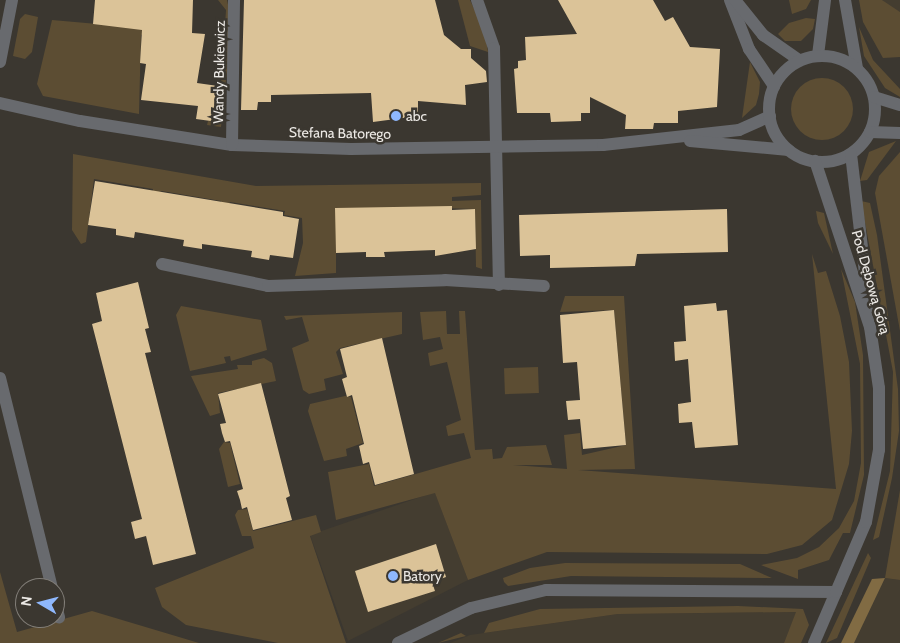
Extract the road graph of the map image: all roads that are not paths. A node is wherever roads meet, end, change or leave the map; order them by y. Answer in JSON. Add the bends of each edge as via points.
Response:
{"nodes":[{"id":1,"x":12,"y":0,"type":"edge"},
{"id":2,"x":234,"y":0,"type":"edge"},
{"id":3,"x":477,"y":0,"type":"edge"},
{"id":4,"x":730,"y":0,"type":"edge"},
{"id":5,"x":735,"y":0,"type":"edge"},
{"id":6,"x":825,"y":0,"type":"edge"},
{"id":7,"x":845,"y":0,"type":"edge"},
{"id":8,"x":818,"y":55,"type":"junction"},
{"id":9,"x":799,"y":60,"type":"junction"},
{"id":10,"x":0,"y":62,"type":"edge"},
{"id":11,"x":857,"y":68,"type":"junction"},
{"id":12,"x":774,"y":86,"type":"junction"},
{"id":13,"x":874,"y":96,"type":"junction"},
{"id":14,"x":0,"y":103,"type":"edge"},
{"id":15,"x":900,"y":105,"type":"edge"},
{"id":16,"x":770,"y":116,"type":"junction"},
{"id":17,"x":870,"y":132,"type":"junction"},
{"id":18,"x":900,"y":133,"type":"edge"},
{"id":19,"x":675,"y":139,"type":"junction"},
{"id":20,"x":232,"y":145,"type":"junction"},
{"id":21,"x":496,"y":146,"type":"junction"},
{"id":22,"x":789,"y":150,"type":"junction"},
{"id":23,"x":851,"y":154,"type":"junction"},
{"id":24,"x":815,"y":161,"type":"junction"},
{"id":25,"x":162,"y":264,"type":"dead end"},
{"id":26,"x":498,"y":285,"type":"junction"},
{"id":27,"x":544,"y":286,"type":"dead end"},
{"id":28,"x":870,"y":327,"type":"junction"},
{"id":29,"x":0,"y":378,"type":"edge"},
{"id":30,"x":50,"y":578,"type":"edge"},
{"id":31,"x":836,"y":592,"type":"junction"},
{"id":32,"x":398,"y":643,"type":"edge"},
{"id":33,"x":814,"y":643,"type":"edge"}],
"edges":[{"from":1,"to":10,"type":"street"},
{"from":2,"to":20,"type":"street","name":"Wandy Bukiewicz"},
{"from":3,"to":21,"type":"street","via":[[494,45]]},
{"from":4,"to":12,"type":"street","via":[[749,50]]},
{"from":5,"to":9,"type":"street","via":[[763,35]]},
{"from":6,"to":8,"type":"street"},
{"from":7,"to":11,"type":"street"},
{"from":8,"to":9,"type":"street"},
{"from":8,"to":11,"type":"street","via":[[838,57]]},
{"from":9,"to":12,"type":"street"},
{"from":11,"to":13,"type":"street"},
{"from":12,"to":16,"type":"street"},
{"from":13,"to":15,"type":"street"},
{"from":13,"to":17,"type":"street"},
{"from":14,"to":20,"type":"street","name":"Stefana Batorego","via":[[80,121]]},
{"from":16,"to":19,"type":"street","name":"Stefana Batorego","via":[[750,128]]},
{"from":16,"to":22,"type":"street"},
{"from":17,"to":18,"type":"street"},
{"from":17,"to":23,"type":"street"},
{"from":19,"to":21,"type":"street","name":"Stefana Batorego"},
{"from":19,"to":22,"type":"street"},
{"from":20,"to":21,"type":"street","name":"Stefana Batorego","via":[[351,149]]},
{"from":21,"to":26,"type":"street"},
{"from":22,"to":24,"type":"street"},
{"from":23,"to":24,"type":"street"},
{"from":23,"to":28,"type":"street"},
{"from":24,"to":28,"type":"street","name":"Pod Dębową Górą"},
{"from":25,"to":26,"type":"street","via":[[268,286],[444,280]]},
{"from":26,"to":27,"type":"street"},
{"from":28,"to":31,"type":"street","name":"Pod Dębową Górą","via":[[879,388],[879,450],[866,522]]},
{"from":29,"to":30,"type":"street"},
{"from":31,"to":32,"type":"street","via":[[546,590],[471,608]]},
{"from":31,"to":33,"type":"street","name":"Pod Dębową Górą"}]}
